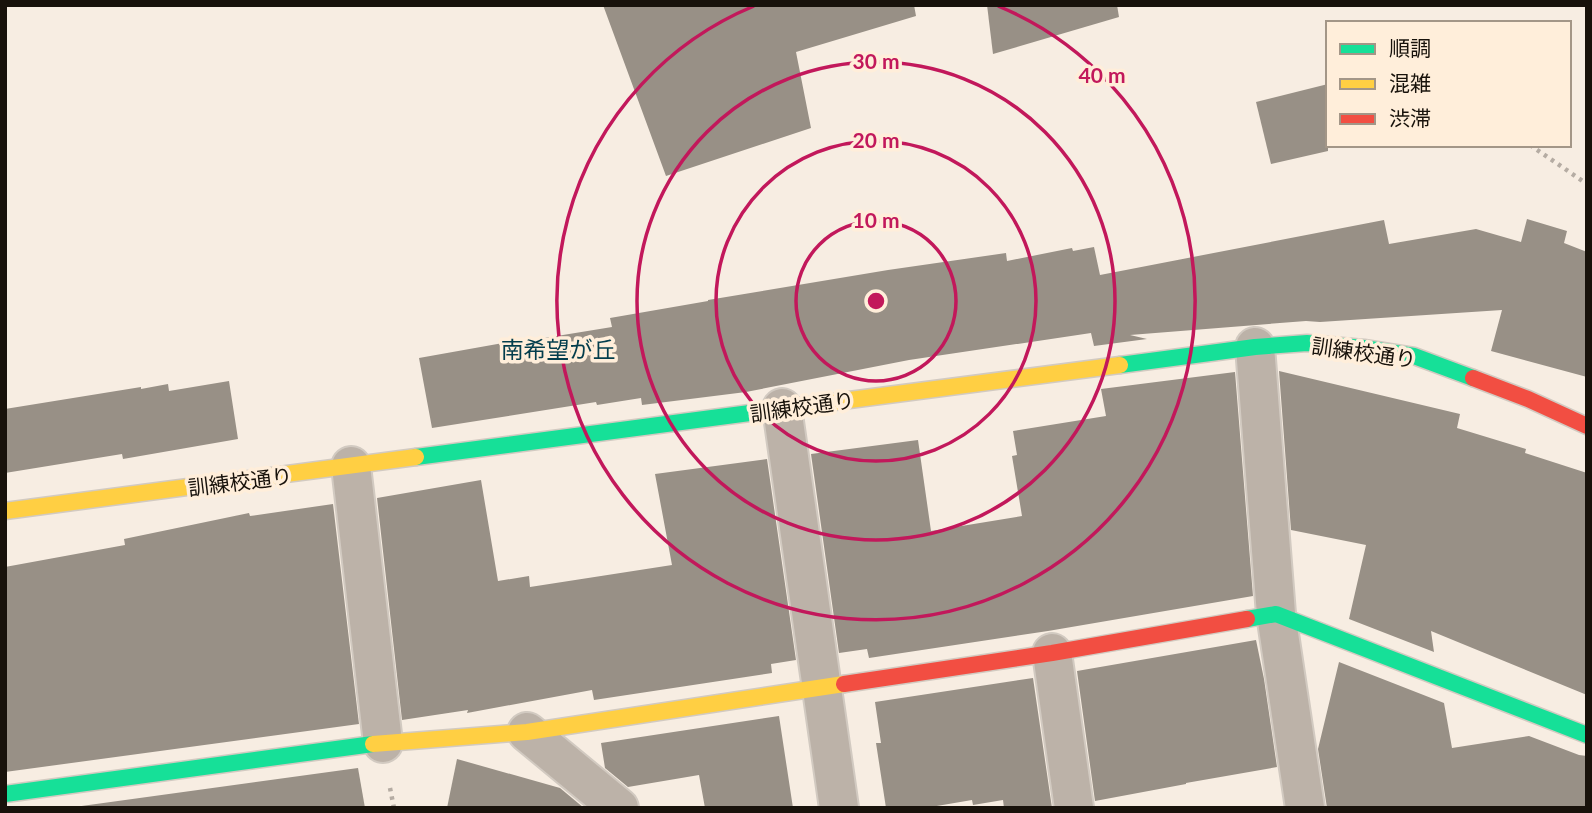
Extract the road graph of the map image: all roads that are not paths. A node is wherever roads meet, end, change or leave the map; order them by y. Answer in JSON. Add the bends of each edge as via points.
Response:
{"nodes":[{"id":1,"x":1255,"y":347,"type":"junction"},
{"id":2,"x":782,"y":408,"type":"junction"},
{"id":3,"x":1587,"y":426,"type":"edge"},
{"id":4,"x":351,"y":466,"type":"junction"},
{"id":5,"x":5,"y":511,"type":"edge"},
{"id":6,"x":1276,"y":614,"type":"junction"},
{"id":7,"x":1052,"y":653,"type":"junction"},
{"id":8,"x":823,"y":688,"type":"junction"},
{"id":9,"x":527,"y":732,"type":"junction"},
{"id":10,"x":1587,"y":735,"type":"edge"},
{"id":11,"x":383,"y":743,"type":"junction"},
{"id":12,"x":5,"y":794,"type":"edge"},
{"id":13,"x":619,"y":808,"type":"edge"},
{"id":14,"x":839,"y":808,"type":"edge"},
{"id":15,"x":1074,"y":808,"type":"edge"},
{"id":16,"x":1306,"y":808,"type":"edge"}],
"edges":[{"from":1,"to":2,"type":"street","name":"訓練校通り"},
{"from":1,"to":3,"type":"street","name":"訓練校通り","via":[[1307,343],[1414,356]]},
{"from":1,"to":6,"type":"street"},
{"from":2,"to":4,"type":"street","name":"訓練校通り"},
{"from":2,"to":8,"type":"street"},
{"from":4,"to":5,"type":"street","name":"訓練校通り"},
{"from":4,"to":11,"type":"street"},
{"from":6,"to":7,"type":"street"},
{"from":6,"to":10,"type":"street"},
{"from":6,"to":16,"type":"street"},
{"from":7,"to":8,"type":"street"},
{"from":7,"to":15,"type":"street"},
{"from":8,"to":9,"type":"street"},
{"from":8,"to":14,"type":"street"},
{"from":9,"to":11,"type":"street"},
{"from":9,"to":13,"type":"street"},
{"from":11,"to":12,"type":"street"}]}
